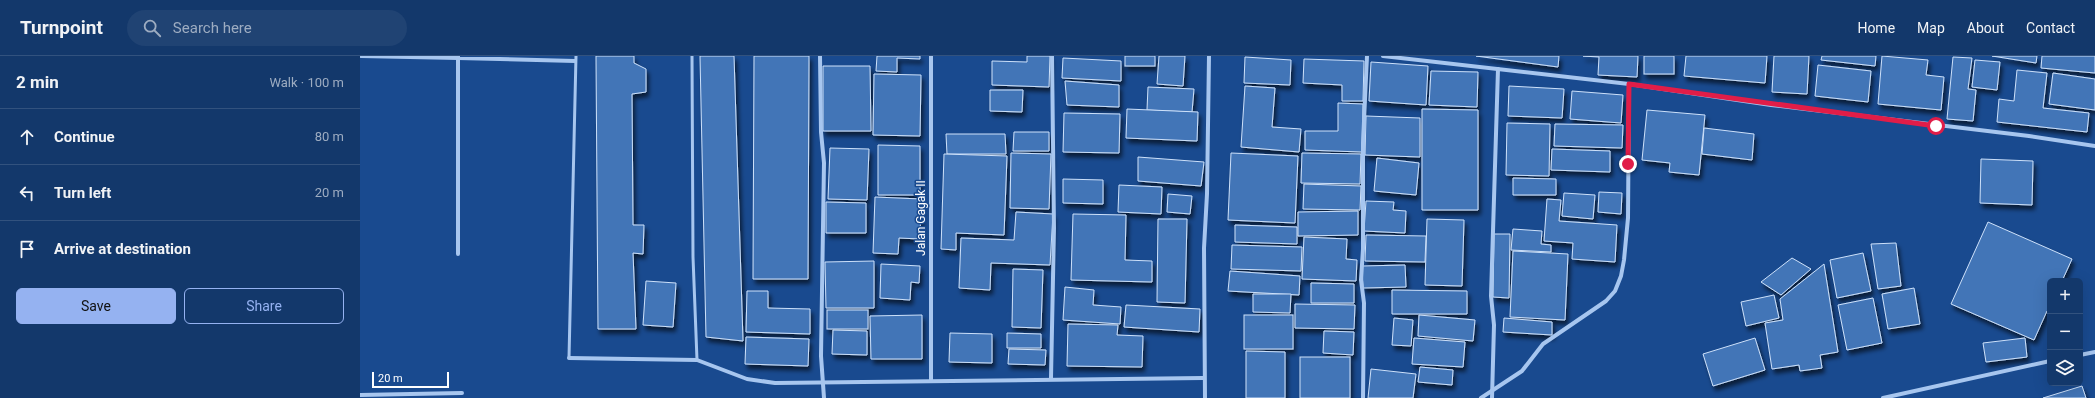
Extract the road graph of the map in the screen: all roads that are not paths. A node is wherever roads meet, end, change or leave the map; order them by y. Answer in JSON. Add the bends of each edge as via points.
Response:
{"nodes":[{"id":1,"x":361,"y":56,"type":"edge"},
{"id":2,"x":576,"y":56,"type":"edge"},
{"id":3,"x":692,"y":56,"type":"edge"},
{"id":4,"x":820,"y":56,"type":"edge"},
{"id":5,"x":931,"y":56,"type":"edge"},
{"id":6,"x":1052,"y":56,"type":"edge"},
{"id":7,"x":1209,"y":56,"type":"edge"},
{"id":8,"x":1368,"y":56,"type":"edge"},
{"id":9,"x":1383,"y":56,"type":"edge"},
{"id":10,"x":458,"y":57,"type":"edge"},
{"id":11,"x":576,"y":61,"type":"junction"},
{"id":12,"x":1498,"y":69,"type":"junction"},
{"id":13,"x":1629,"y":84,"type":"junction"},
{"id":14,"x":2095,"y":146,"type":"edge"},
{"id":15,"x":458,"y":254,"type":"dead end"},
{"id":16,"x":2095,"y":352,"type":"edge"},
{"id":17,"x":2083,"y":354,"type":"edge"},
{"id":18,"x":569,"y":358,"type":"joint"},
{"id":19,"x":697,"y":360,"type":"junction"},
{"id":20,"x":2047,"y":362,"type":"edge"},
{"id":21,"x":1051,"y":378,"type":"junction"},
{"id":22,"x":1203,"y":378,"type":"junction"},
{"id":23,"x":931,"y":380,"type":"junction"},
{"id":24,"x":824,"y":383,"type":"junction"},
{"id":25,"x":462,"y":393,"type":"dead end"},
{"id":26,"x":1492,"y":393,"type":"junction"},
{"id":27,"x":360,"y":395,"type":"edge"},
{"id":28,"x":824,"y":398,"type":"edge"},
{"id":29,"x":1205,"y":398,"type":"edge"},
{"id":30,"x":1363,"y":398,"type":"edge"},
{"id":31,"x":1481,"y":398,"type":"edge"},
{"id":32,"x":1492,"y":398,"type":"edge"},
{"id":33,"x":1883,"y":398,"type":"edge"}],
"edges":[{"from":1,"to":10,"type":"street"},
{"from":2,"to":11,"type":"lane"},
{"from":3,"to":19,"type":"lane","via":[[693,257]]},
{"from":4,"to":24,"type":"street","via":[[824,162],[821,356]]},
{"from":5,"to":23,"type":"street","name":"Jalan Gagak II"},
{"from":6,"to":21,"type":"street","via":[[1054,228]]},
{"from":7,"to":22,"type":"street"},
{"from":8,"to":30,"type":"street","via":[[1363,143]]},
{"from":9,"to":12,"type":"street"},
{"from":10,"to":11,"type":"street"},
{"from":10,"to":15,"type":"street"},
{"from":11,"to":18,"type":"lane"},
{"from":12,"to":13,"type":"street"},
{"from":12,"to":26,"type":"street","via":[[1491,296],[1494,325]]},
{"from":13,"to":14,"type":"street","via":[[1794,108]]},
{"from":13,"to":26,"type":"street","via":[[1628,218],[1624,260],[1615,292],[1606,301],[1543,344],[1522,371]]},
{"from":16,"to":17,"type":"street"},
{"from":18,"to":19,"type":"street"},
{"from":19,"to":24,"type":"street","via":[[747,380]]},
{"from":20,"to":33,"type":"street"},
{"from":21,"to":22,"type":"street"},
{"from":21,"to":23,"type":"street"},
{"from":22,"to":29,"type":"street"},
{"from":23,"to":24,"type":"street"},
{"from":24,"to":28,"type":"street"},
{"from":25,"to":27,"type":"street"},
{"from":26,"to":31,"type":"street"},
{"from":26,"to":32,"type":"street"}]}
